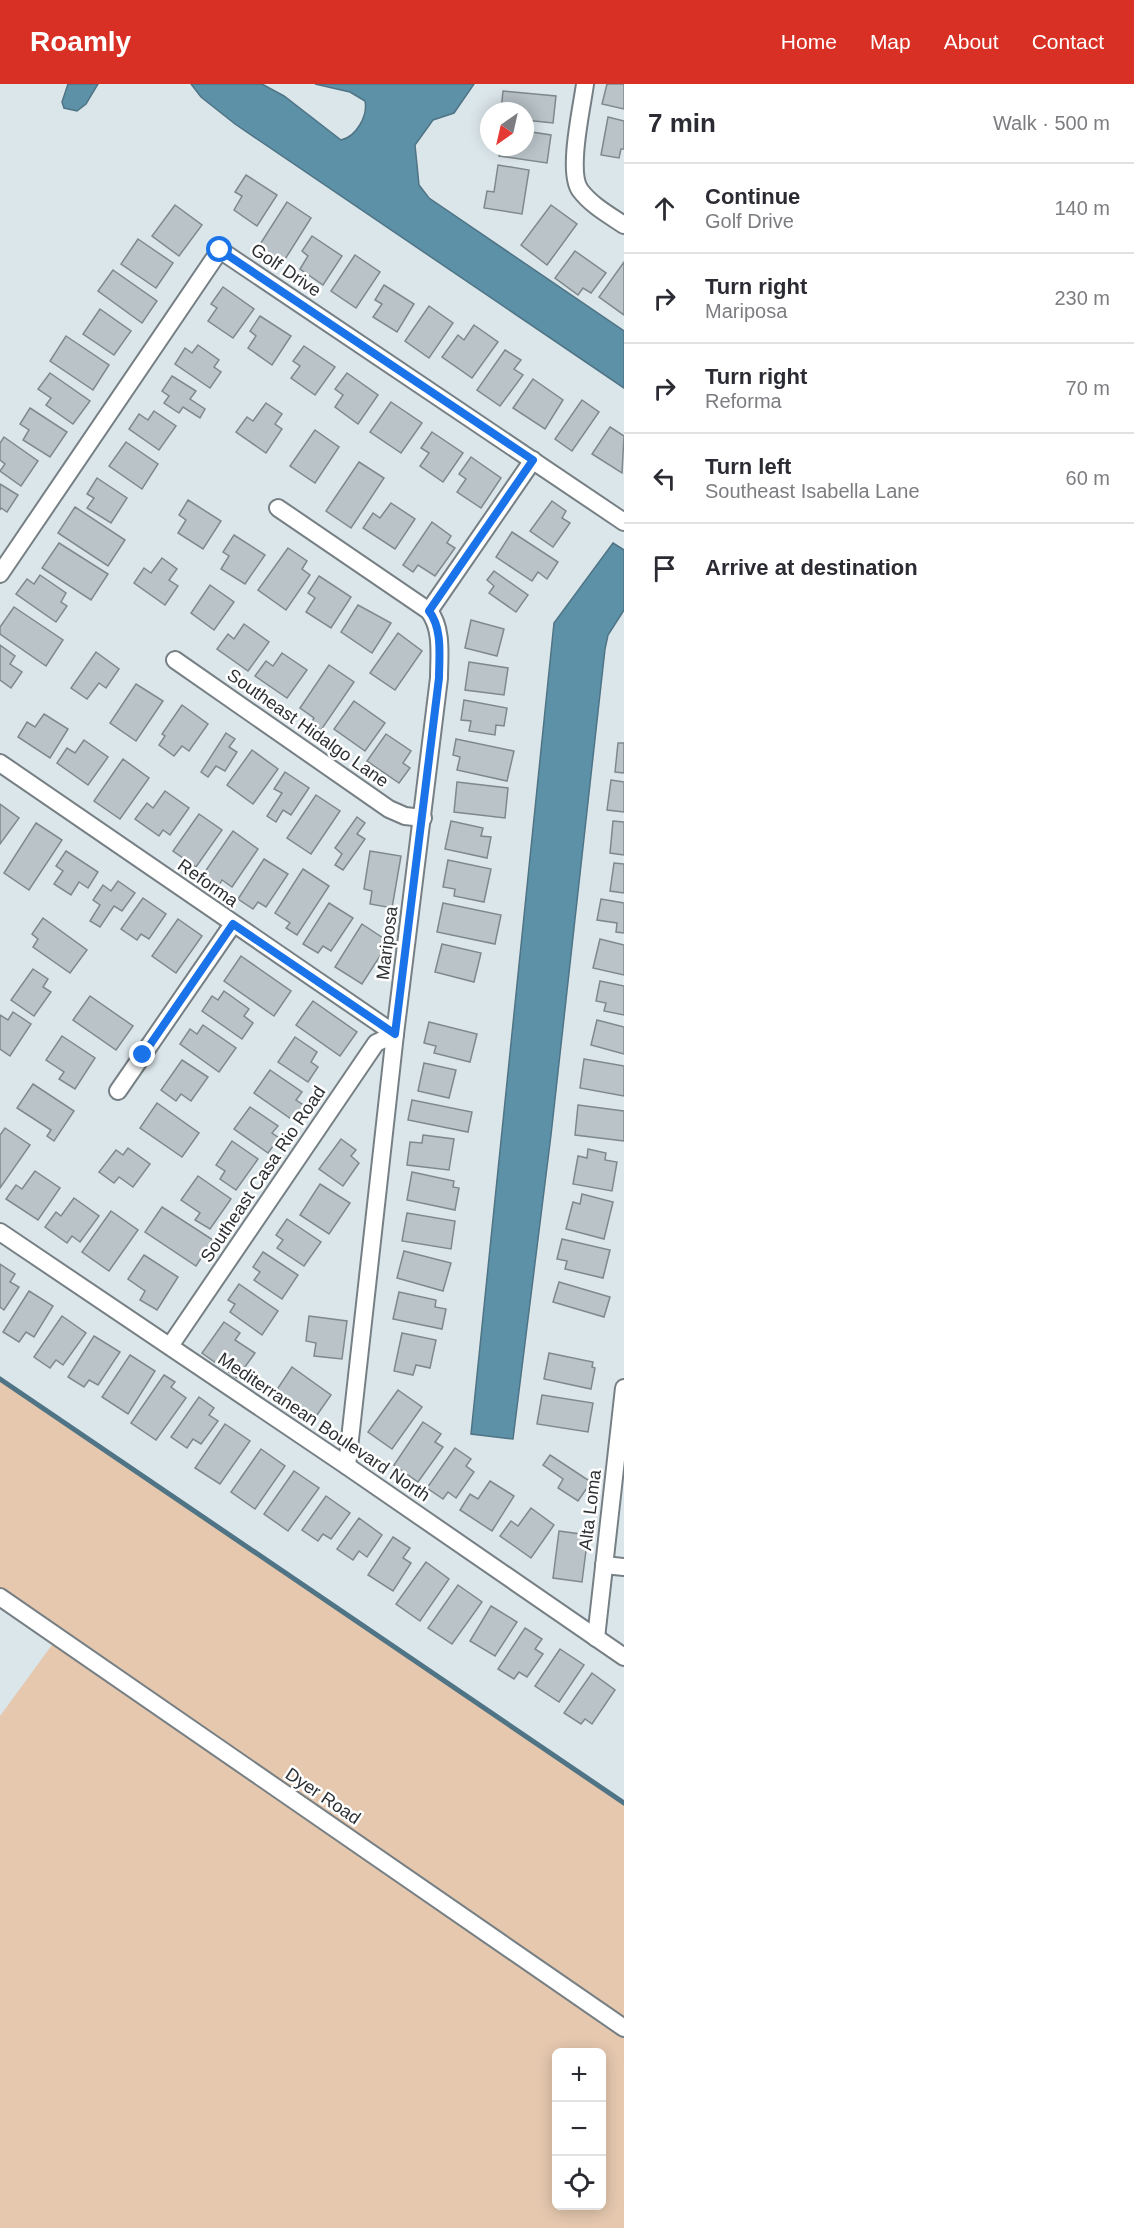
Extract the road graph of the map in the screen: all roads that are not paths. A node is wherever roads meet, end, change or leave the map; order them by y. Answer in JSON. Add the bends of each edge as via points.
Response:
{"nodes":[{"id":1,"x":585,"y":84,"type":"edge"},
{"id":2,"x":624,"y":225,"type":"edge"},
{"id":3,"x":533,"y":460,"type":"junction"},
{"id":4,"x":278,"y":508,"type":"dead end"},
{"id":5,"x":624,"y":522,"type":"edge"},
{"id":6,"x":0,"y":574,"type":"edge"},
{"id":7,"x":429,"y":611,"type":"junction"},
{"id":8,"x":175,"y":660,"type":"dead end"},
{"id":9,"x":0,"y":764,"type":"edge"},
{"id":10,"x":423,"y":818,"type":"junction"},
{"id":11,"x":233,"y":924,"type":"junction"},
{"id":12,"x":395,"y":1034,"type":"junction"},
{"id":13,"x":118,"y":1091,"type":"dead end"},
{"id":14,"x":0,"y":1232,"type":"edge"},
{"id":15,"x":170,"y":1346,"type":"junction"},
{"id":16,"x":624,"y":1388,"type":"edge"},
{"id":17,"x":347,"y":1466,"type":"junction"},
{"id":18,"x":604,"y":1565,"type":"junction"},
{"id":19,"x":624,"y":1567,"type":"edge"},
{"id":20,"x":0,"y":1598,"type":"edge"},
{"id":21,"x":596,"y":1638,"type":"junction"},
{"id":22,"x":624,"y":1657,"type":"edge"},
{"id":23,"x":624,"y":2028,"type":"edge"}],
"edges":[{"from":1,"to":2,"type":"street","via":[[575,170],[579,188],[590,201]]},
{"from":3,"to":5,"type":"street","name":"Golf Drive"},
{"from":3,"to":6,"type":"street","name":"Golf Drive","via":[[220,250]]},
{"from":3,"to":7,"type":"street"},
{"from":4,"to":7,"type":"street"},
{"from":7,"to":10,"type":"street","name":"Mariposa","via":[[437,630],[439,678]]},
{"from":8,"to":10,"type":"street","name":"Southeast Hidalgo Lane","via":[[389,809]]},
{"from":9,"to":11,"type":"street","name":"Reforma"},
{"from":10,"to":12,"type":"street","name":"Mariposa"},
{"from":11,"to":12,"type":"street","name":"Reforma"},
{"from":11,"to":13,"type":"street"},
{"from":12,"to":15,"type":"street","name":"Southeast Casa Rio Road","via":[[376,1043]]},
{"from":12,"to":17,"type":"street","name":"Mariposa"},
{"from":14,"to":15,"type":"street","name":"Mediterranean Boulevard North"},
{"from":15,"to":17,"type":"street","name":"Mediterranean Boulevard North"},
{"from":16,"to":18,"type":"street","name":"Alta Loma"},
{"from":17,"to":21,"type":"street","name":"Mediterranean Boulevard North"},
{"from":18,"to":19,"type":"street"},
{"from":18,"to":21,"type":"street","name":"Alta Loma"},
{"from":20,"to":23,"type":"street","name":"Dyer Road"},
{"from":21,"to":22,"type":"street","name":"Mediterranean Boulevard North"}]}
